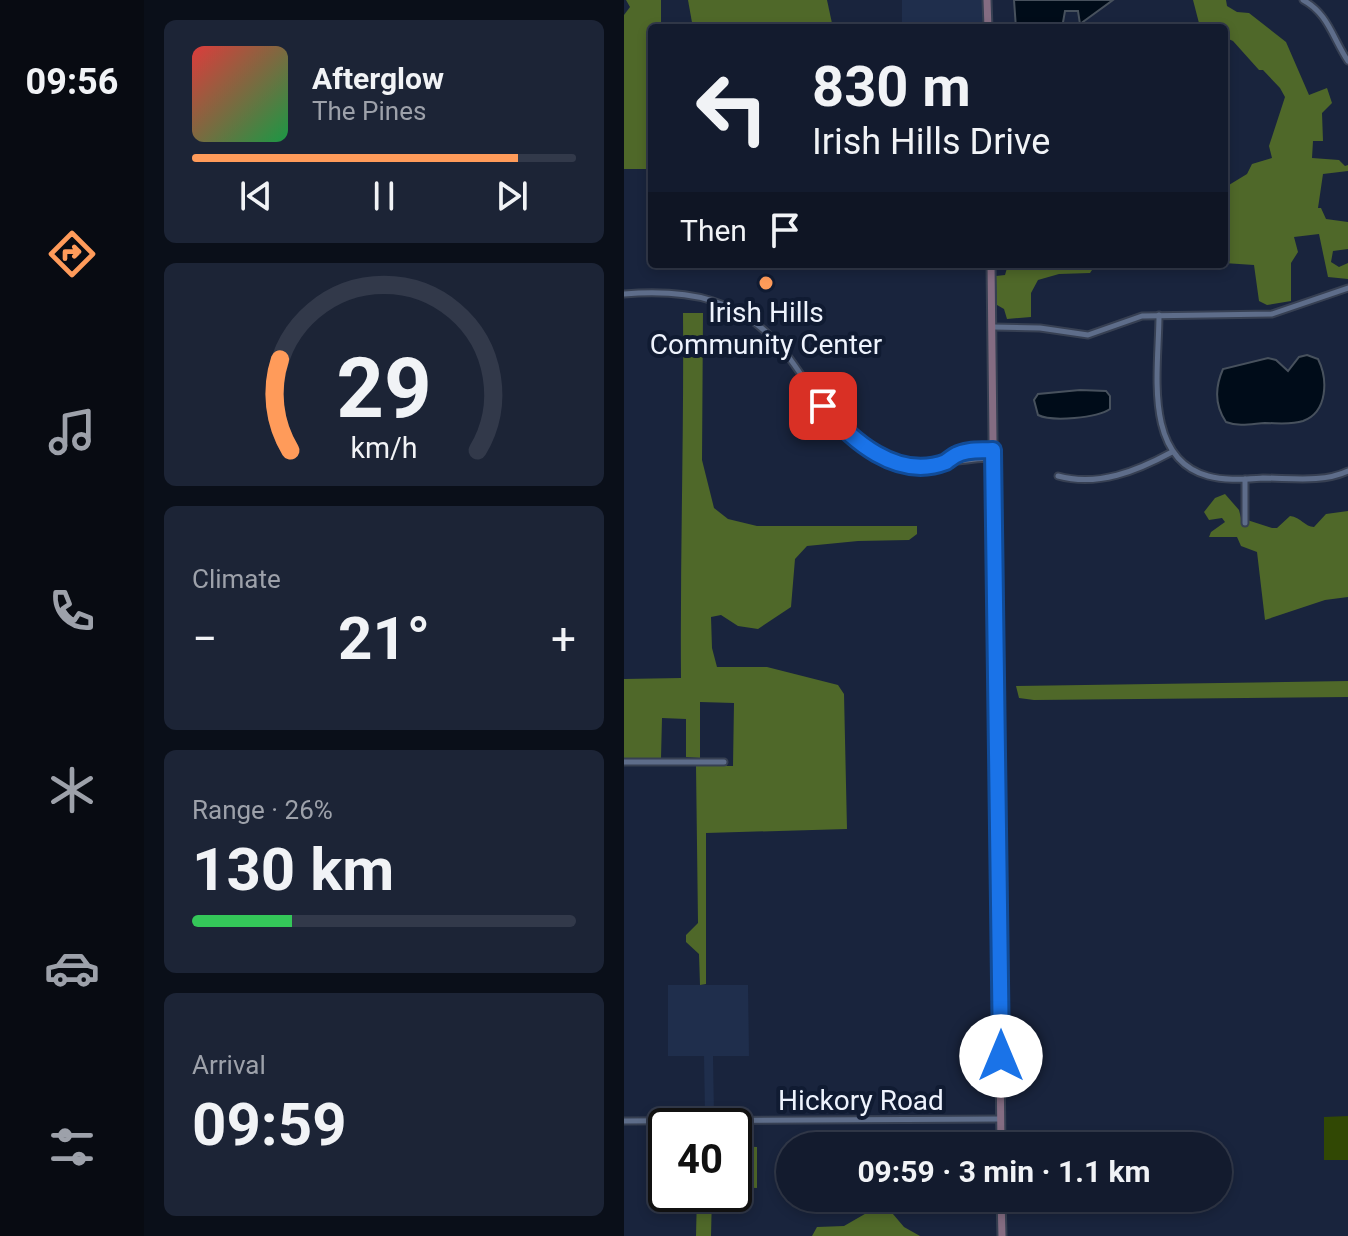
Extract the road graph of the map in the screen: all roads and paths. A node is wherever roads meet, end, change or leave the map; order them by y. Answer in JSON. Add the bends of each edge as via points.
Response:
{"nodes":[{"id":1,"x":987,"y":0,"type":"edge"},
{"id":2,"x":1303,"y":0,"type":"edge"},
{"id":3,"x":988,"y":24,"type":"edge"},
{"id":4,"x":1348,"y":61,"type":"edge"},
{"id":5,"x":991,"y":268,"type":"edge"},
{"id":6,"x":1348,"y":288,"type":"edge"},
{"id":7,"x":624,"y":294,"type":"edge"},
{"id":8,"x":1159,"y":315,"type":"junction"},
{"id":9,"x":993,"y":327,"type":"junction"},
{"id":10,"x":1172,"y":452,"type":"junction"},
{"id":11,"x":993,"y":454,"type":"junction"},
{"id":12,"x":1348,"y":471,"type":"edge"},
{"id":13,"x":1058,"y":476,"type":"dead end"},
{"id":14,"x":1245,"y":479,"type":"junction"},
{"id":15,"x":1245,"y":523,"type":"dead end"},
{"id":16,"x":624,"y":762,"type":"edge"},
{"id":17,"x":724,"y":762,"type":"dead end"},
{"id":18,"x":1001,"y":1119,"type":"junction"},
{"id":19,"x":624,"y":1121,"type":"edge"},
{"id":20,"x":1001,"y":1132,"type":"edge"},
{"id":21,"x":1001,"y":1212,"type":"edge"},
{"id":22,"x":1002,"y":1236,"type":"edge"}],
"edges":[{"from":1,"to":3,"type":"street"},
{"from":2,"to":4,"type":"street","via":[[1324,17]]},
{"from":5,"to":9,"type":"street"},
{"from":6,"to":8,"type":"street","via":[[1272,314]]},
{"from":7,"to":11,"type":"street","via":[[675,292],[738,311],[773,338],[831,416],[882,458],[917,465]]},
{"from":8,"to":9,"type":"street","via":[[1137,317],[1088,335]]},
{"from":8,"to":10,"type":"street","via":[[1159,417]]},
{"from":9,"to":11,"type":"street"},
{"from":10,"to":13,"type":"street","via":[[1117,476]]},
{"from":10,"to":14,"type":"street","via":[[1205,475]]},
{"from":11,"to":18,"type":"street"},
{"from":12,"to":14,"type":"street","via":[[1327,478]]},
{"from":14,"to":15,"type":"street"},
{"from":16,"to":17,"type":"street"},
{"from":18,"to":19,"type":"street","name":"Hickory Road"},
{"from":18,"to":20,"type":"street"},
{"from":21,"to":22,"type":"street"}]}
